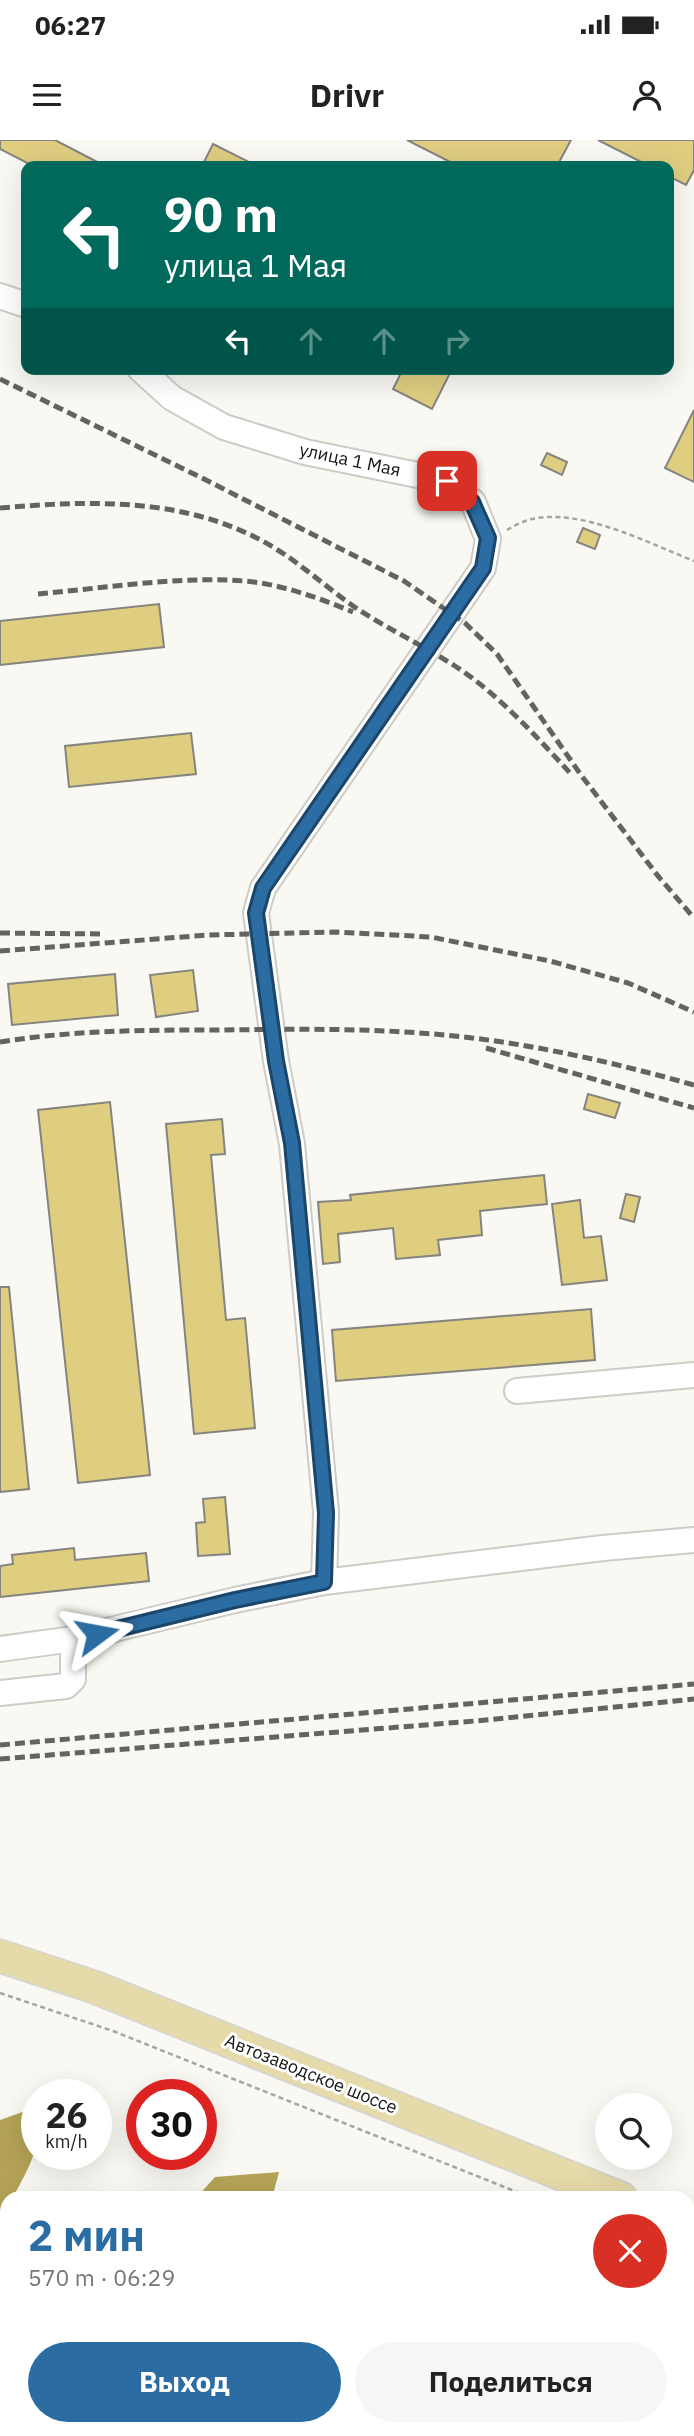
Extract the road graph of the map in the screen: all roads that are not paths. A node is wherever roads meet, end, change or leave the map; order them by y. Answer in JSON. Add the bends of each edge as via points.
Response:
{"nodes":[{"id":1,"x":0,"y":296,"type":"edge"},
{"id":2,"x":21,"y":302,"type":"edge"},
{"id":3,"x":147,"y":375,"type":"edge"},
{"id":4,"x":694,"y":1375,"type":"edge"},
{"id":5,"x":517,"y":1391,"type":"dead end"},
{"id":6,"x":694,"y":1539,"type":"edge"},
{"id":7,"x":324,"y":1582,"type":"junction"},
{"id":8,"x":73,"y":1639,"type":"junction"},
{"id":9,"x":0,"y":1649,"type":"edge"},
{"id":10,"x":0,"y":1693,"type":"edge"},
{"id":11,"x":0,"y":1956,"type":"edge"},
{"id":12,"x":564,"y":2186,"type":"edge"},
{"id":13,"x":588,"y":2191,"type":"edge"}],
"edges":[{"from":1,"to":2,"type":"street"},
{"from":3,"to":7,"type":"street","name":"улица 1 Мая","via":[[172,398],[224,426],[305,452],[447,481],[472,502],[488,538],[483,568],[263,888],[256,913],[292,1143],[326,1513]]},
{"from":4,"to":5,"type":"street"},
{"from":6,"to":7,"type":"street"},
{"from":7,"to":8,"type":"street"},
{"from":8,"to":9,"type":"street"},
{"from":8,"to":10,"type":"street","via":[[73,1679],[66,1686]]},
{"from":11,"to":12,"type":"main road","name":"Автозаводское шоссе","via":[[94,1987]]},
{"from":12,"to":13,"type":"main road","name":"Автозаводское шоссе"}]}
